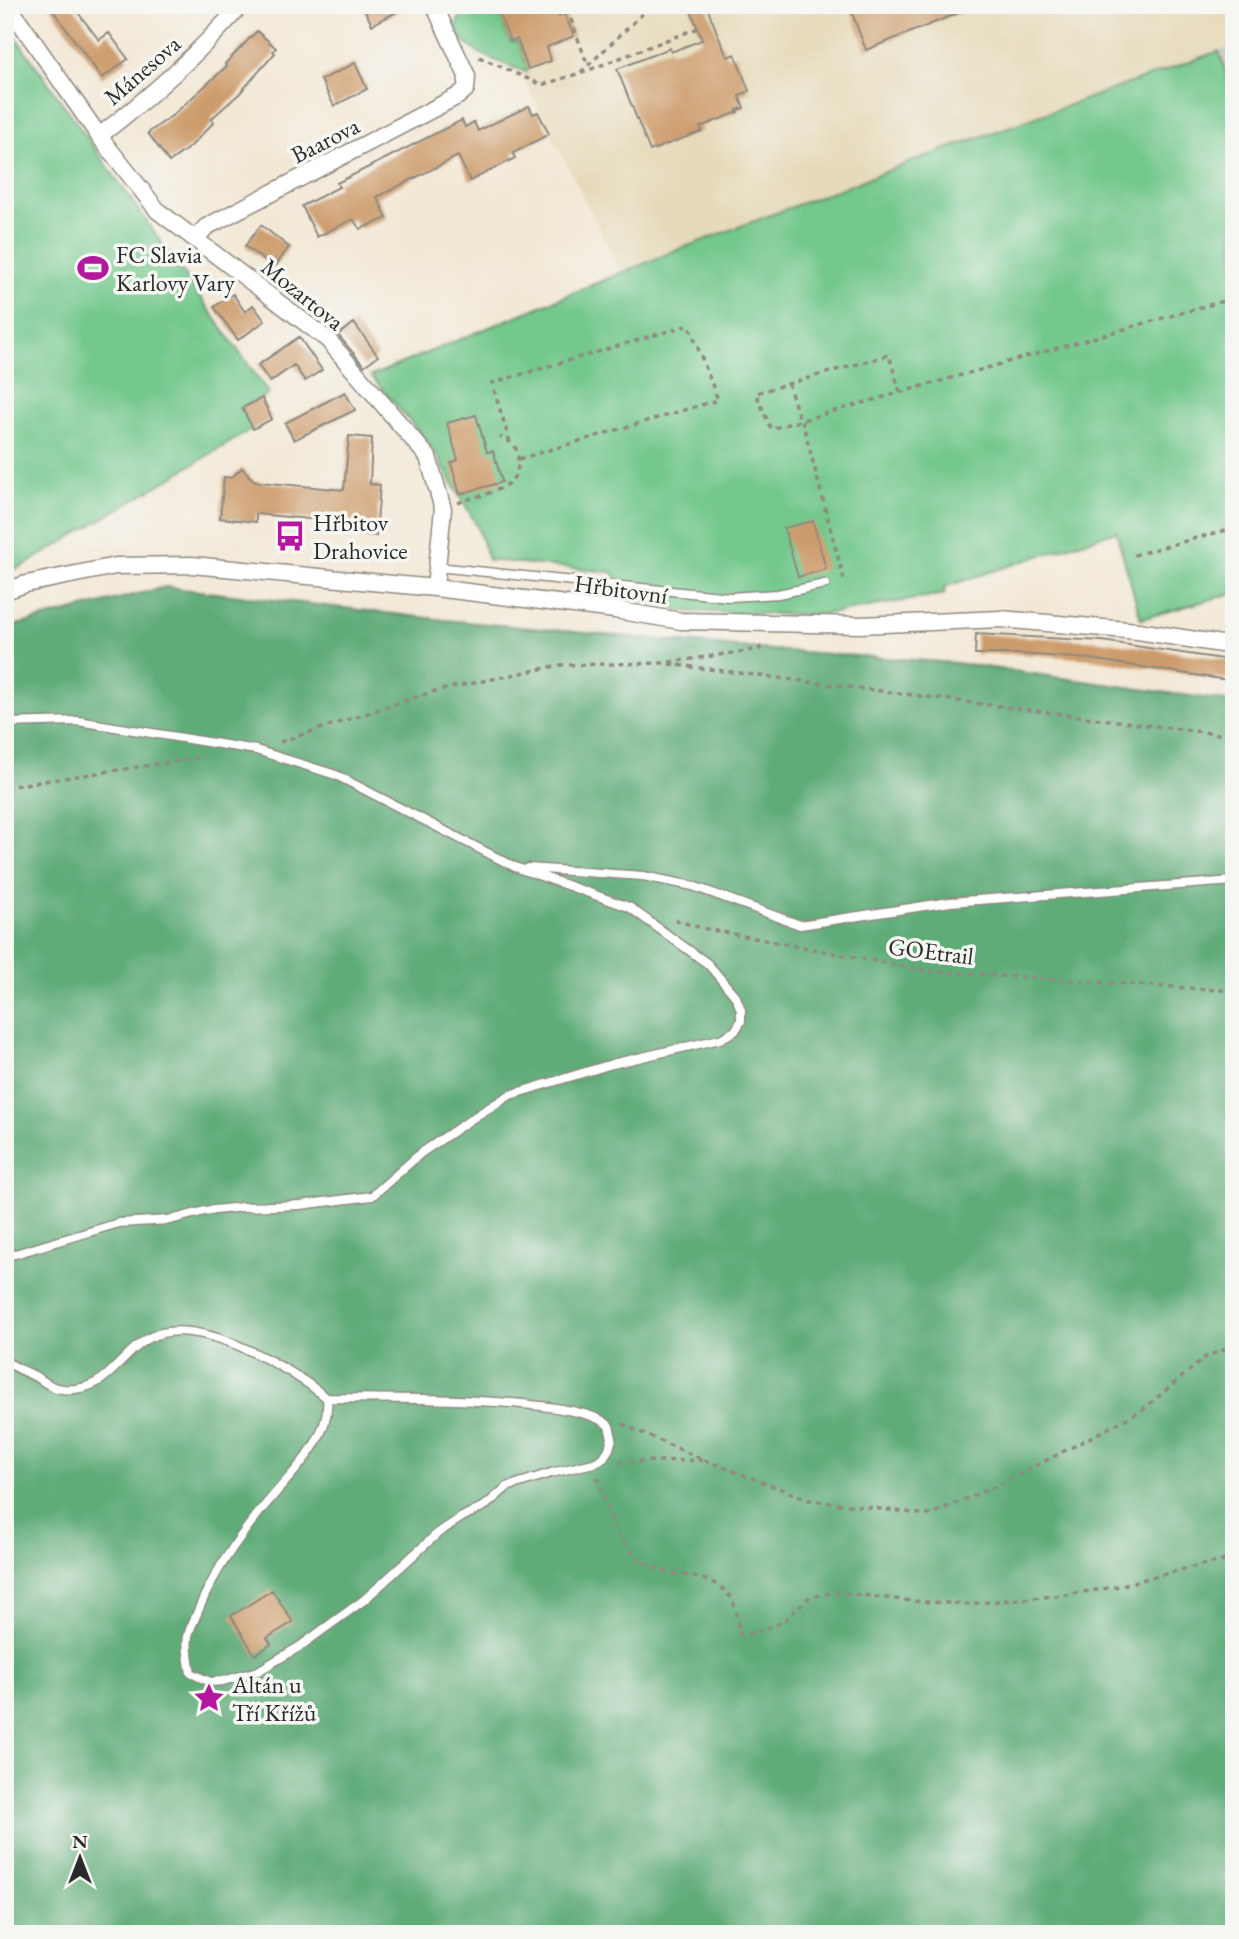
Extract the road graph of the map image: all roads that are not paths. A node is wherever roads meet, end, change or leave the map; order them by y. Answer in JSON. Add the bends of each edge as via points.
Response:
{"nodes":[{"id":1,"x":8,"y":5,"type":"edge"},
{"id":2,"x":242,"y":5,"type":"edge"},
{"id":3,"x":434,"y":5,"type":"edge"},
{"id":4,"x":99,"y":136,"type":"junction"},
{"id":5,"x":195,"y":239,"type":"junction"},
{"id":6,"x":437,"y":567,"type":"junction"},
{"id":7,"x":825,"y":584,"type":"dead end"},
{"id":8,"x":435,"y":588,"type":"junction"},
{"id":9,"x":5,"y":591,"type":"edge"},
{"id":10,"x":1234,"y":646,"type":"edge"},
{"id":11,"x":5,"y":723,"type":"edge"},
{"id":12,"x":515,"y":867,"type":"junction"},
{"id":13,"x":1234,"y":881,"type":"edge"},
{"id":14,"x":5,"y":1257,"type":"edge"},
{"id":15,"x":5,"y":1361,"type":"edge"},
{"id":16,"x":327,"y":1398,"type":"junction"}],
"edges":[{"from":1,"to":4,"type":"street","name":"Mozartova"},
{"from":2,"to":4,"type":"street","name":"Mánesova","via":[[148,99]]},
{"from":3,"to":5,"type":"street","name":"Baarova","via":[[467,76],[466,89],[206,227]]},
{"from":4,"to":5,"type":"street","name":"Mozartova","via":[[158,211]]},
{"from":5,"to":6,"type":"street","name":"Mozartova","via":[[328,340],[428,457],[443,509]]},
{"from":6,"to":7,"type":"lane","via":[[730,597],[778,594]]},
{"from":6,"to":8,"type":"street","name":"Mozartova"},
{"from":8,"to":9,"type":"street","name":"Hřbitovní","via":[[192,565],[116,566]]},
{"from":8,"to":10,"type":"street","name":"Hřbitovní","via":[[681,621],[860,625],[1001,619],[1138,631]]},
{"from":11,"to":12,"type":"lane","via":[[78,721],[257,750],[336,775]]},
{"from":12,"to":13,"type":"lane","via":[[643,876],[693,886],[800,925],[950,902]]},
{"from":12,"to":14,"type":"lane","via":[[629,907],[680,942],[708,964],[737,997],[741,1021],[735,1031],[720,1039],[612,1064],[510,1095],[421,1153],[372,1196],[119,1223]]},
{"from":15,"to":16,"type":"lane","via":[[55,1388],[75,1389],[106,1377],[131,1352],[159,1334],[178,1331],[236,1345],[273,1361]]},
{"from":16,"to":16,"type":"lane","via":[[328,1412],[317,1442],[213,1575],[188,1634],[191,1673],[200,1679],[223,1681],[258,1671],[365,1600],[438,1534],[507,1487],[594,1463],[607,1454],[612,1438],[609,1426],[595,1416],[544,1405]]}]}
